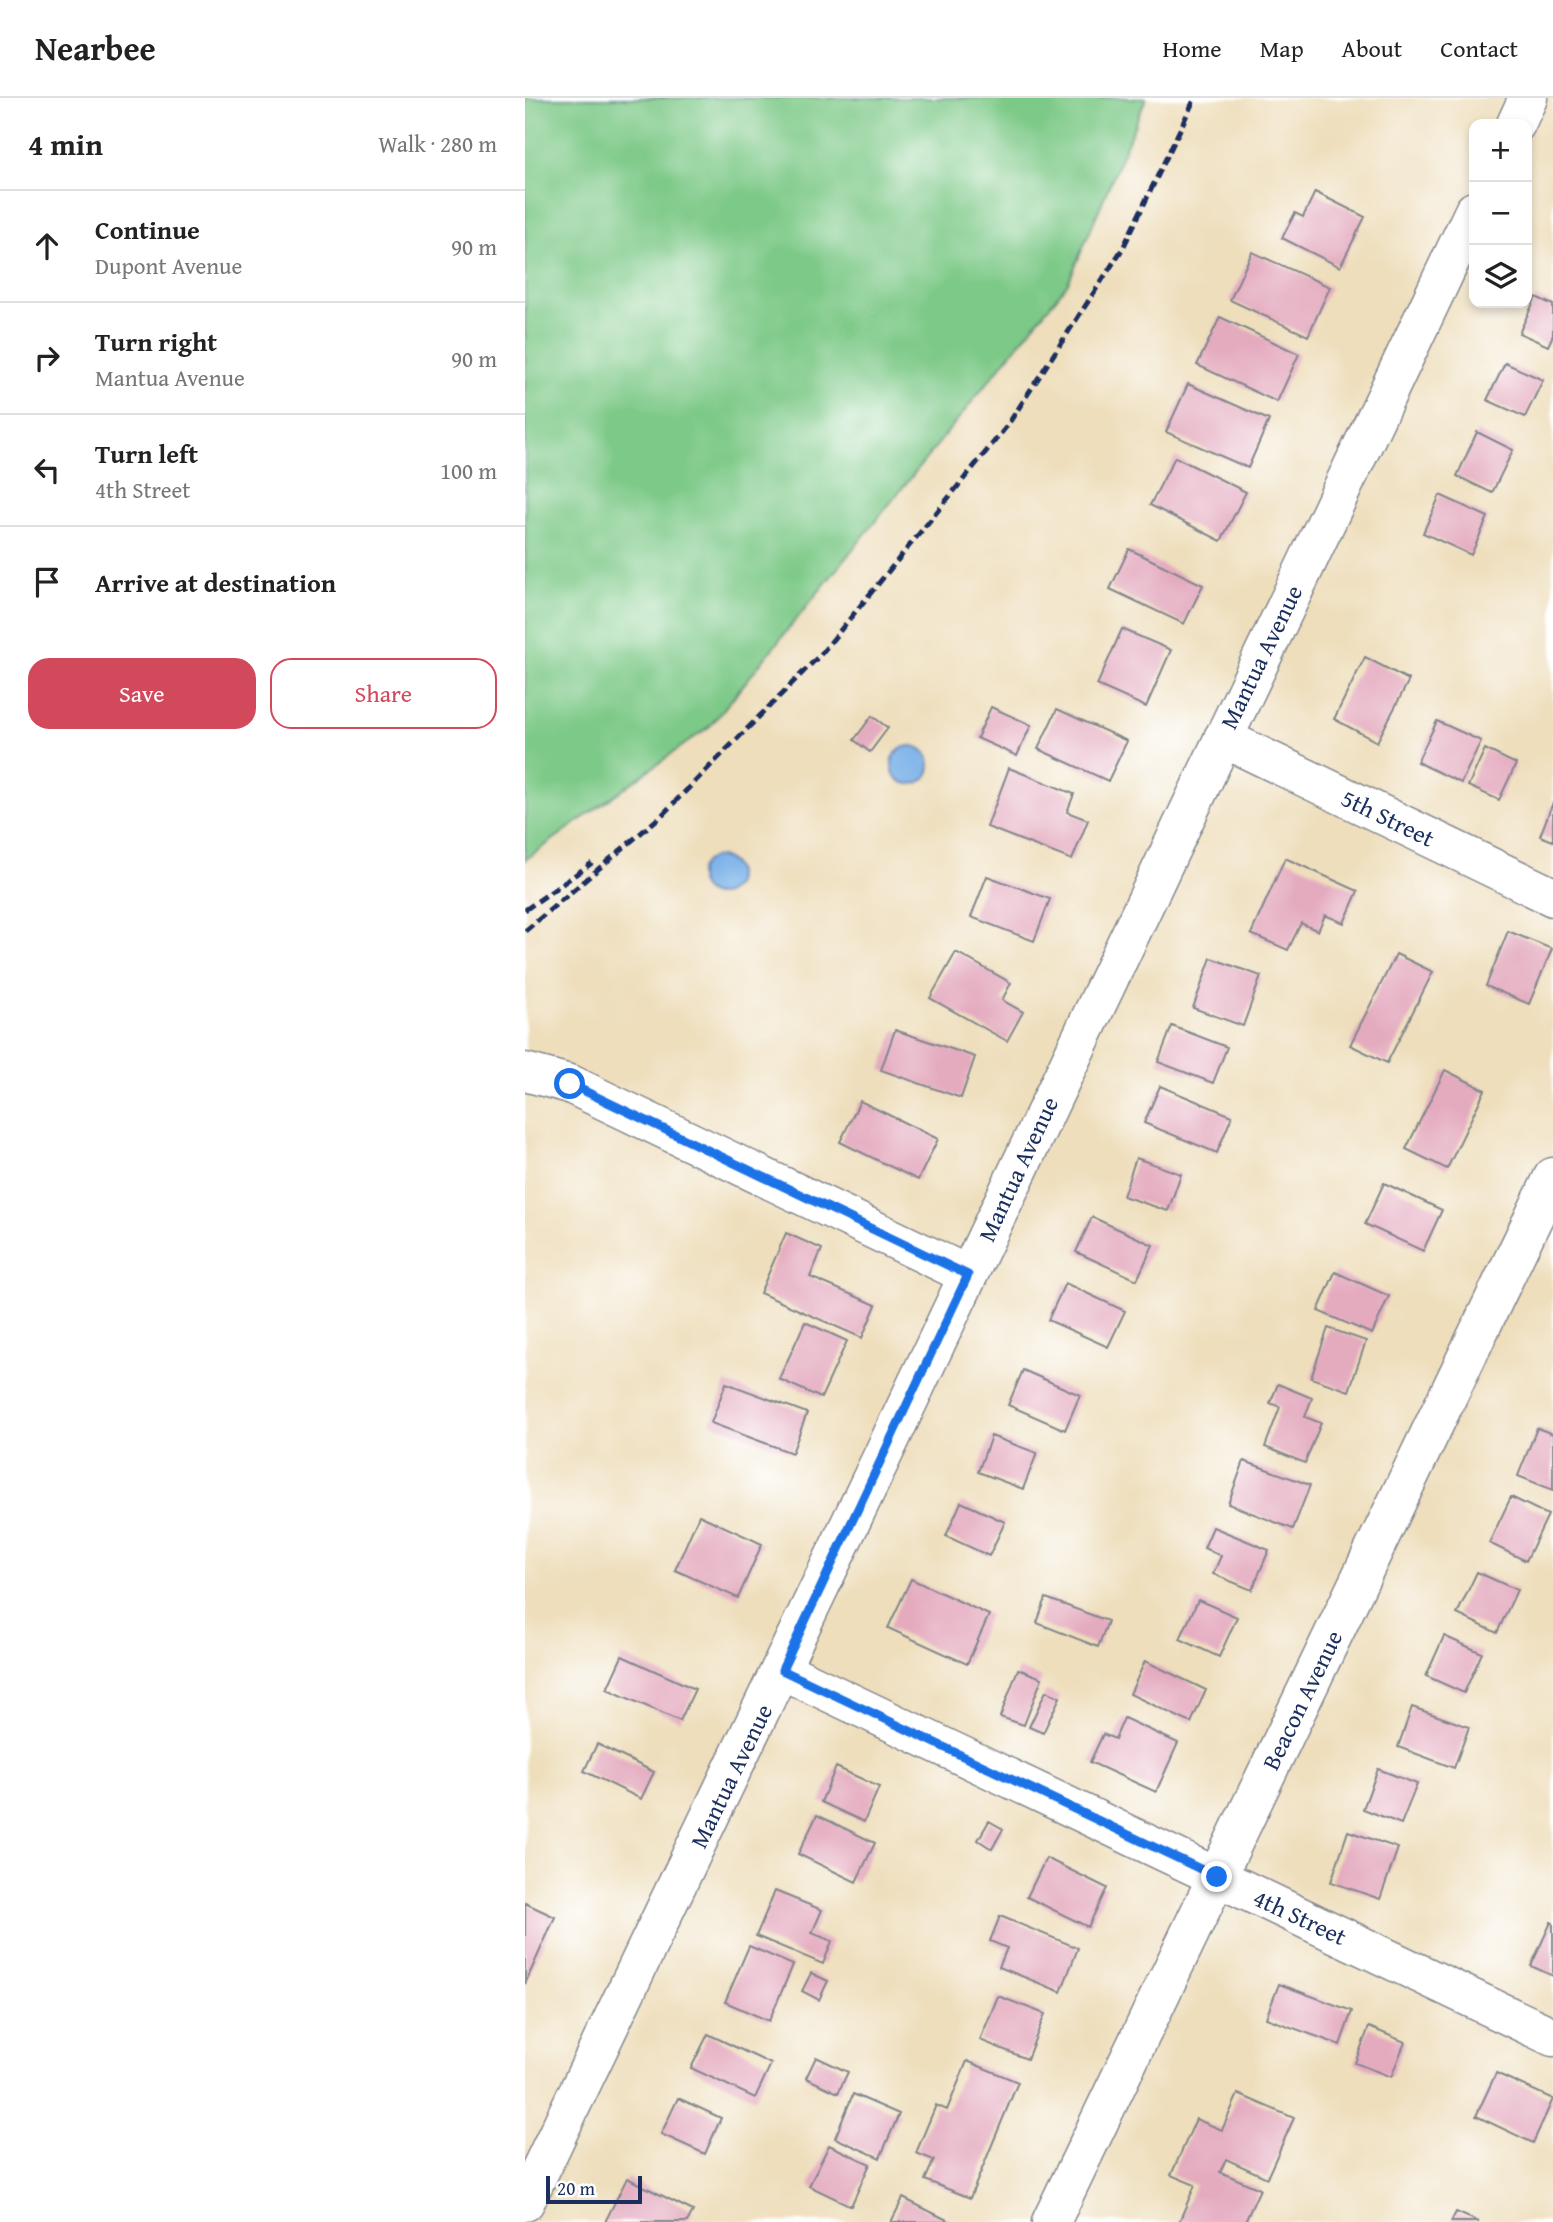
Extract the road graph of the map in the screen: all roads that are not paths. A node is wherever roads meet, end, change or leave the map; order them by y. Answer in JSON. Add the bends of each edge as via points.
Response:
{"nodes":[{"id":1,"x":1528,"y":98,"type":"edge"},
{"id":2,"x":1518,"y":119,"type":"edge"},
{"id":3,"x":1469,"y":221,"type":"edge"},
{"id":4,"x":1223,"y":738,"type":"junction"},
{"id":5,"x":1553,"y":898,"type":"edge"},
{"id":6,"x":525,"y":1072,"type":"edge"},
{"id":7,"x":1553,"y":1177,"type":"edge"},
{"id":8,"x":968,"y":1275,"type":"junction"},
{"id":9,"x":782,"y":1670,"type":"junction"},
{"id":10,"x":1217,"y":1877,"type":"junction"},
{"id":11,"x":1553,"y":2037,"type":"edge"},
{"id":12,"x":525,"y":2202,"type":"edge"},
{"id":13,"x":1051,"y":2222,"type":"edge"}],
"edges":[{"from":1,"to":2,"type":"street"},
{"from":3,"to":4,"type":"street","name":"Mantua Avenue"},
{"from":4,"to":5,"type":"street","name":"5th Street"},
{"from":4,"to":8,"type":"street","name":"Mantua Avenue"},
{"from":6,"to":8,"type":"street","via":[[570,1084]]},
{"from":7,"to":10,"type":"street","name":"Beacon Avenue"},
{"from":8,"to":9,"type":"street","name":"Mantua Avenue"},
{"from":9,"to":10,"type":"street","name":"4th Street"},
{"from":9,"to":12,"type":"street","name":"Mantua Avenue"},
{"from":10,"to":11,"type":"street","name":"4th Street"},
{"from":10,"to":13,"type":"street","name":"Beacon Avenue"}]}
